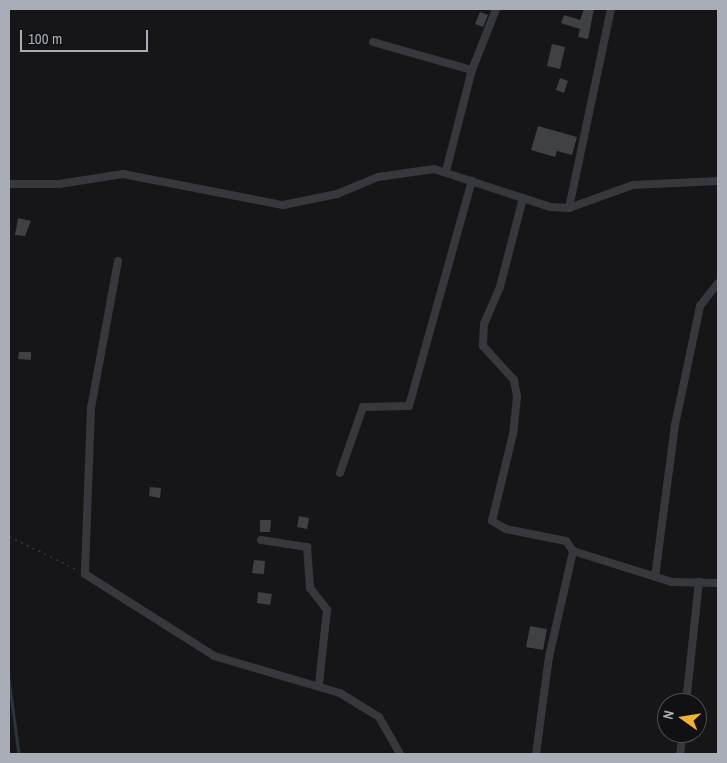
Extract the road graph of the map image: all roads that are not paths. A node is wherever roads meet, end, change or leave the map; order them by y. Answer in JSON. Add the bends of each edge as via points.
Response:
{"nodes":[{"id":1,"x":496,"y":9,"type":"edge"},
{"id":2,"x":611,"y":9,"type":"edge"},
{"id":3,"x":373,"y":42,"type":"dead end"},
{"id":4,"x":472,"y":70,"type":"junction"},
{"id":5,"x":446,"y":171,"type":"junction"},
{"id":6,"x":472,"y":181,"type":"junction"},
{"id":7,"x":718,"y":181,"type":"edge"},
{"id":8,"x":9,"y":184,"type":"edge"},
{"id":9,"x":523,"y":198,"type":"junction"},
{"id":10,"x":569,"y":208,"type":"junction"},
{"id":11,"x":118,"y":261,"type":"dead end"},
{"id":12,"x":718,"y":283,"type":"edge"},
{"id":13,"x":340,"y":473,"type":"dead end"},
{"id":14,"x":261,"y":540,"type":"dead end"},
{"id":15,"x":573,"y":551,"type":"junction"},
{"id":16,"x":655,"y":577,"type":"junction"},
{"id":17,"x":699,"y":582,"type":"junction"},
{"id":18,"x":718,"y":583,"type":"edge"},
{"id":19,"x":319,"y":684,"type":"junction"},
{"id":20,"x":687,"y":693,"type":"edge"},
{"id":21,"x":400,"y":754,"type":"edge"},
{"id":22,"x":536,"y":754,"type":"edge"}],
"edges":[{"from":1,"to":4,"type":"street"},
{"from":2,"to":10,"type":"street"},
{"from":3,"to":4,"type":"street"},
{"from":4,"to":5,"type":"street"},
{"from":5,"to":6,"type":"street"},
{"from":5,"to":8,"type":"street","via":[[378,178],[337,194],[283,205],[123,174],[59,184]]},
{"from":6,"to":9,"type":"street"},
{"from":6,"to":13,"type":"street","via":[[409,406],[363,407]]},
{"from":7,"to":10,"type":"street","via":[[633,185]]},
{"from":9,"to":10,"type":"street"},
{"from":9,"to":15,"type":"street","via":[[500,287],[484,324],[483,346],[514,380],[517,397],[514,434],[492,521],[506,529],[566,541]]},
{"from":11,"to":19,"type":"street","via":[[91,408],[85,574],[214,656]]},
{"from":12,"to":16,"type":"street","via":[[700,306],[696,324],[675,425]]},
{"from":14,"to":19,"type":"street","via":[[307,547],[310,588],[327,610]]},
{"from":15,"to":16,"type":"street"},
{"from":15,"to":22,"type":"street","via":[[549,657]]},
{"from":16,"to":17,"type":"street"},
{"from":17,"to":18,"type":"street"},
{"from":17,"to":20,"type":"street"},
{"from":19,"to":21,"type":"street","via":[[379,716]]}]}
